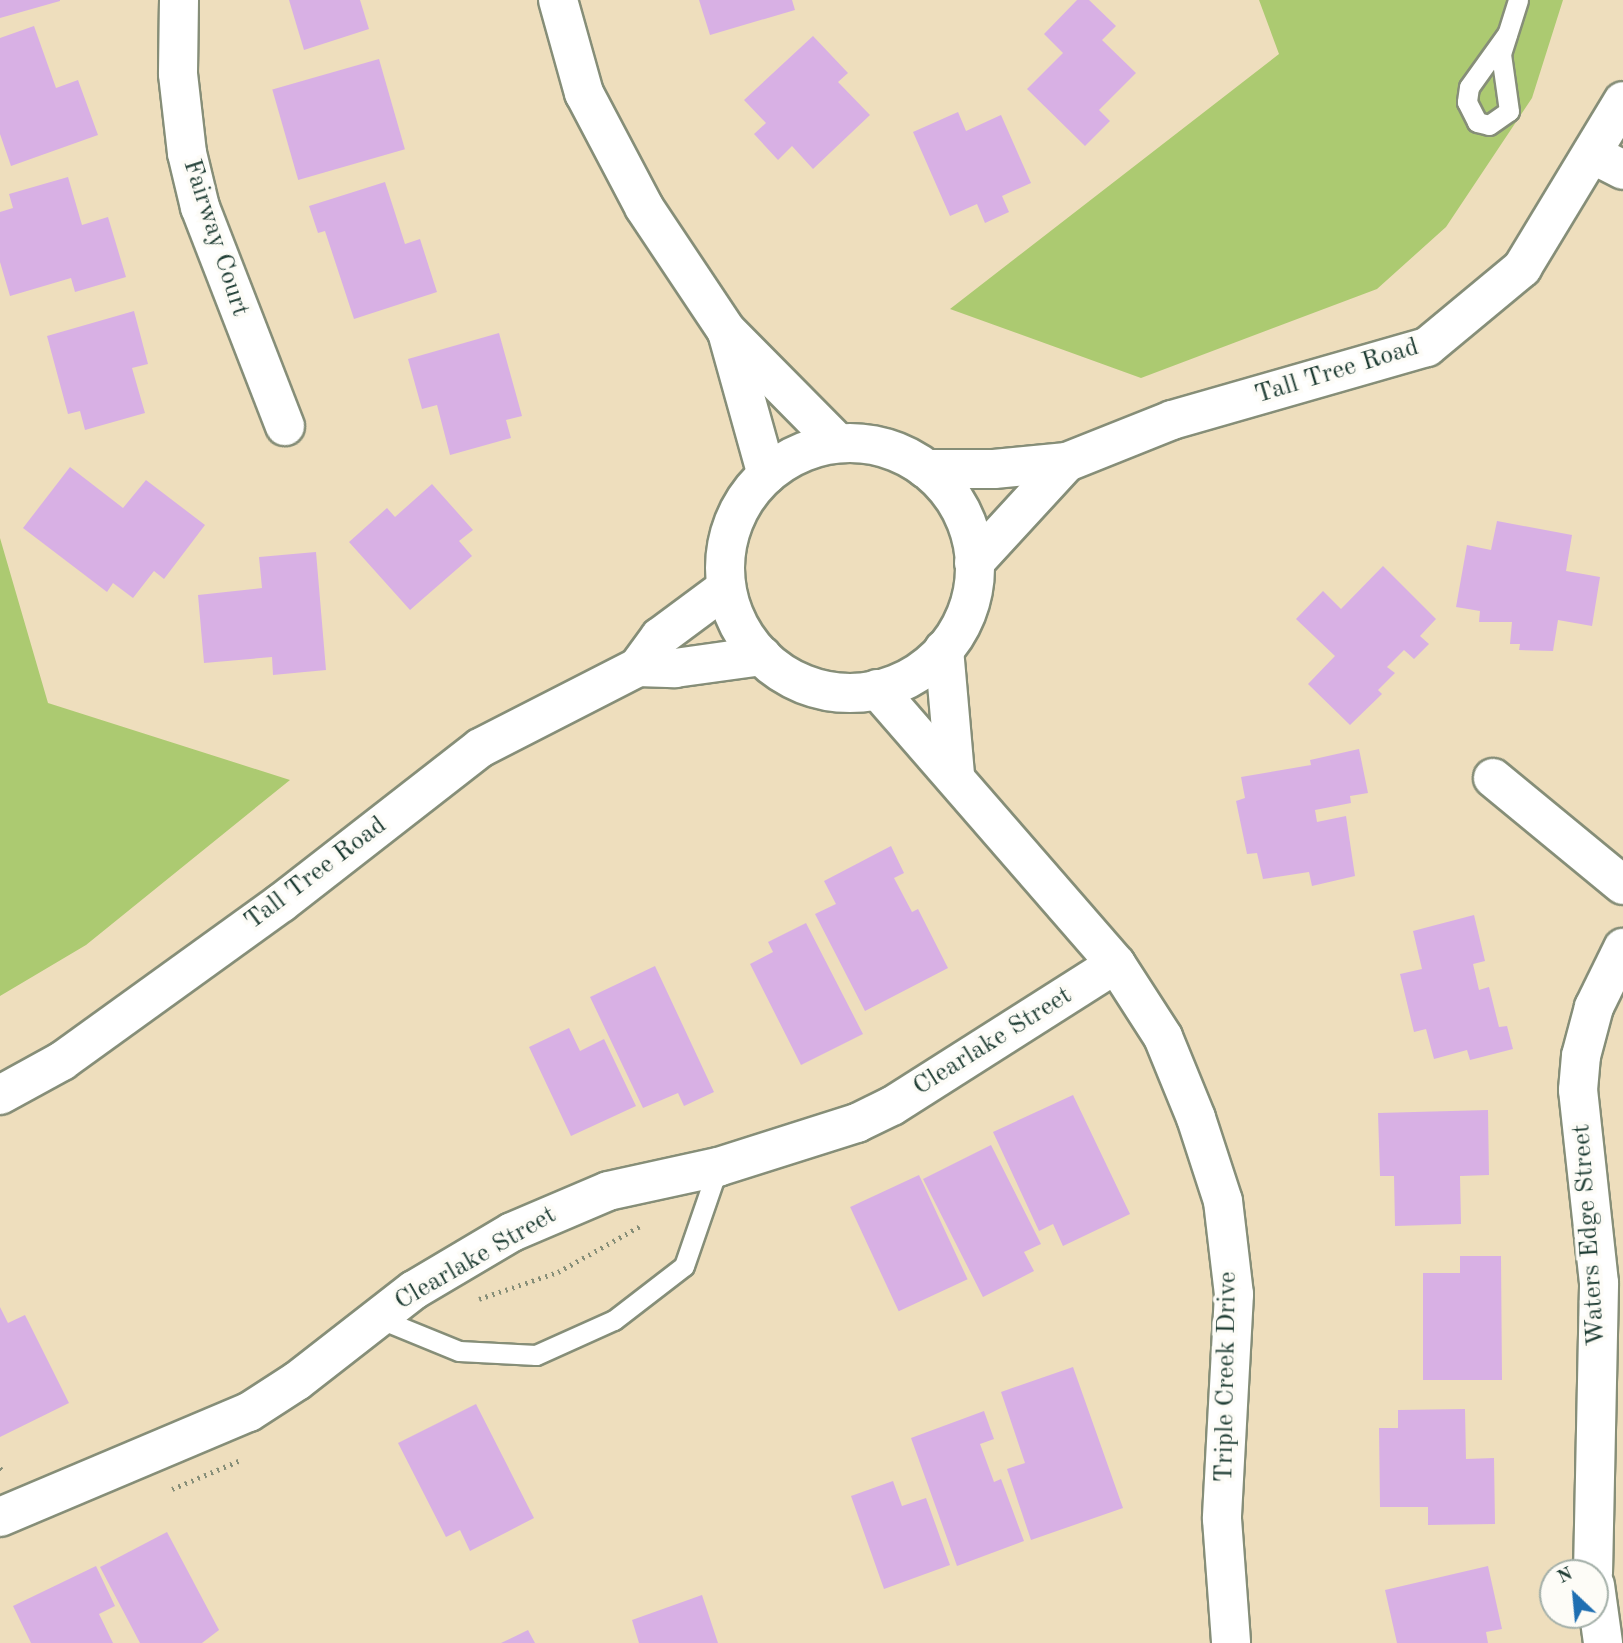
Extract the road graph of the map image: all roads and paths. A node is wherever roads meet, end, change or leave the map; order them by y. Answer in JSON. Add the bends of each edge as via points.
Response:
{"nodes":[{"id":1,"x":179,"y":0,"type":"edge"},
{"id":2,"x":558,"y":0,"type":"edge"},
{"id":3,"x":1518,"y":0,"type":"edge"},
{"id":4,"x":1507,"y":34,"type":"dead end"},
{"id":5,"x":1622,"y":106,"type":"edge"},
{"id":6,"x":1608,"y":162,"type":"edge"},
{"id":7,"x":726,"y":330,"type":"junction"},
{"id":8,"x":285,"y":426,"type":"dead end"},
{"id":9,"x":838,"y":443,"type":"junction"},
{"id":10,"x":1067,"y":462,"type":"junction"},
{"id":11,"x":926,"y":469,"type":"junction"},
{"id":12,"x":767,"y":475,"type":"junction"},
{"id":13,"x":974,"y":563,"type":"junction"},
{"id":14,"x":726,"y":588,"type":"junction"},
{"id":15,"x":944,"y":649,"type":"junction"},
{"id":16,"x":762,"y":656,"type":"junction"},
{"id":17,"x":638,"y":667,"type":"junction"},
{"id":18,"x":877,"y":689,"type":"junction"},
{"id":19,"x":955,"y":776,"type":"junction"},
{"id":20,"x":1493,"y":778,"type":"dead end"},
{"id":21,"x":1623,"y":885,"type":"edge"},
{"id":22,"x":1623,"y":948,"type":"edge"},
{"id":23,"x":1116,"y":964,"type":"junction"},
{"id":24,"x":0,"y":1095,"type":"edge"},
{"id":25,"x":718,"y":1167,"type":"junction"},
{"id":26,"x":378,"y":1318,"type":"junction"},
{"id":27,"x":1610,"y":1465,"type":"edge"},
{"id":28,"x":0,"y":1517,"type":"edge"},
{"id":29,"x":1595,"y":1559,"type":"edge"},
{"id":30,"x":1231,"y":1643,"type":"edge"}],
"edges":[{"from":1,"to":8,"type":"street","name":"Fairway Court","via":[[178,74],[187,153],[200,207]]},
{"from":2,"to":7,"type":"street","via":[[584,93],[644,207]]},
{"from":3,"to":4,"type":"lane"},
{"from":5,"to":6,"type":"street","name":"Tall Tree Road"},
{"from":6,"to":10,"type":"street","name":"Tall Tree Road","via":[[1522,268],[1427,347],[1172,421]]},
{"from":7,"to":9,"type":"street"},
{"from":7,"to":12,"type":"street"},
{"from":9,"to":11,"type":"street","via":[[884,448]]},
{"from":9,"to":12,"type":"street","via":[[792,457]]},
{"from":10,"to":11,"type":"street","name":"Tall Tree Road"},
{"from":10,"to":13,"type":"street","name":"Tall Tree Road"},
{"from":11,"to":13,"type":"street","via":[[948,490],[964,517]]},
{"from":12,"to":14,"type":"street","via":[[746,498],[732,526],[725,556]]},
{"from":13,"to":15,"type":"street","via":[[968,609]]},
{"from":14,"to":16,"type":"street","via":[[735,618]]},
{"from":14,"to":17,"type":"street","name":"Tall Tree Road","via":[[660,638]]},
{"from":15,"to":18,"type":"street","via":[[920,670]]},
{"from":15,"to":19,"type":"street"},
{"from":16,"to":17,"type":"street","name":"Tall Tree Road"},
{"from":16,"to":18,"type":"street","via":[[815,688]]},
{"from":17,"to":24,"type":"street","name":"Tall Tree Road","via":[[480,748],[281,903],[62,1060]]},
{"from":18,"to":19,"type":"street","name":"Triple Creek Drive"},
{"from":19,"to":23,"type":"street","name":"Triple Creek Drive"},
{"from":20,"to":21,"type":"street"},
{"from":22,"to":27,"type":"street","name":"Waters Edge Street","via":[[1594,1007],[1578,1090],[1599,1283]]},
{"from":23,"to":25,"type":"street","name":"Clearlake Street","via":[[892,1106],[822,1137]]},
{"from":23,"to":30,"type":"street","name":"Triple Creek Drive","via":[[1163,1037],[1223,1201],[1234,1294],[1222,1519]]},
{"from":25,"to":26,"type":"street","name":"Clearlake Street","via":[[639,1182],[580,1201],[512,1232]]},
{"from":25,"to":26,"type":"lane","via":[[684,1266],[614,1321],[536,1354],[459,1351]]},
{"from":26,"to":28,"type":"street","name":"Clearlake Street","via":[[249,1412]]},
{"from":27,"to":29,"type":"street","name":"Waters Edge Street"}]}
